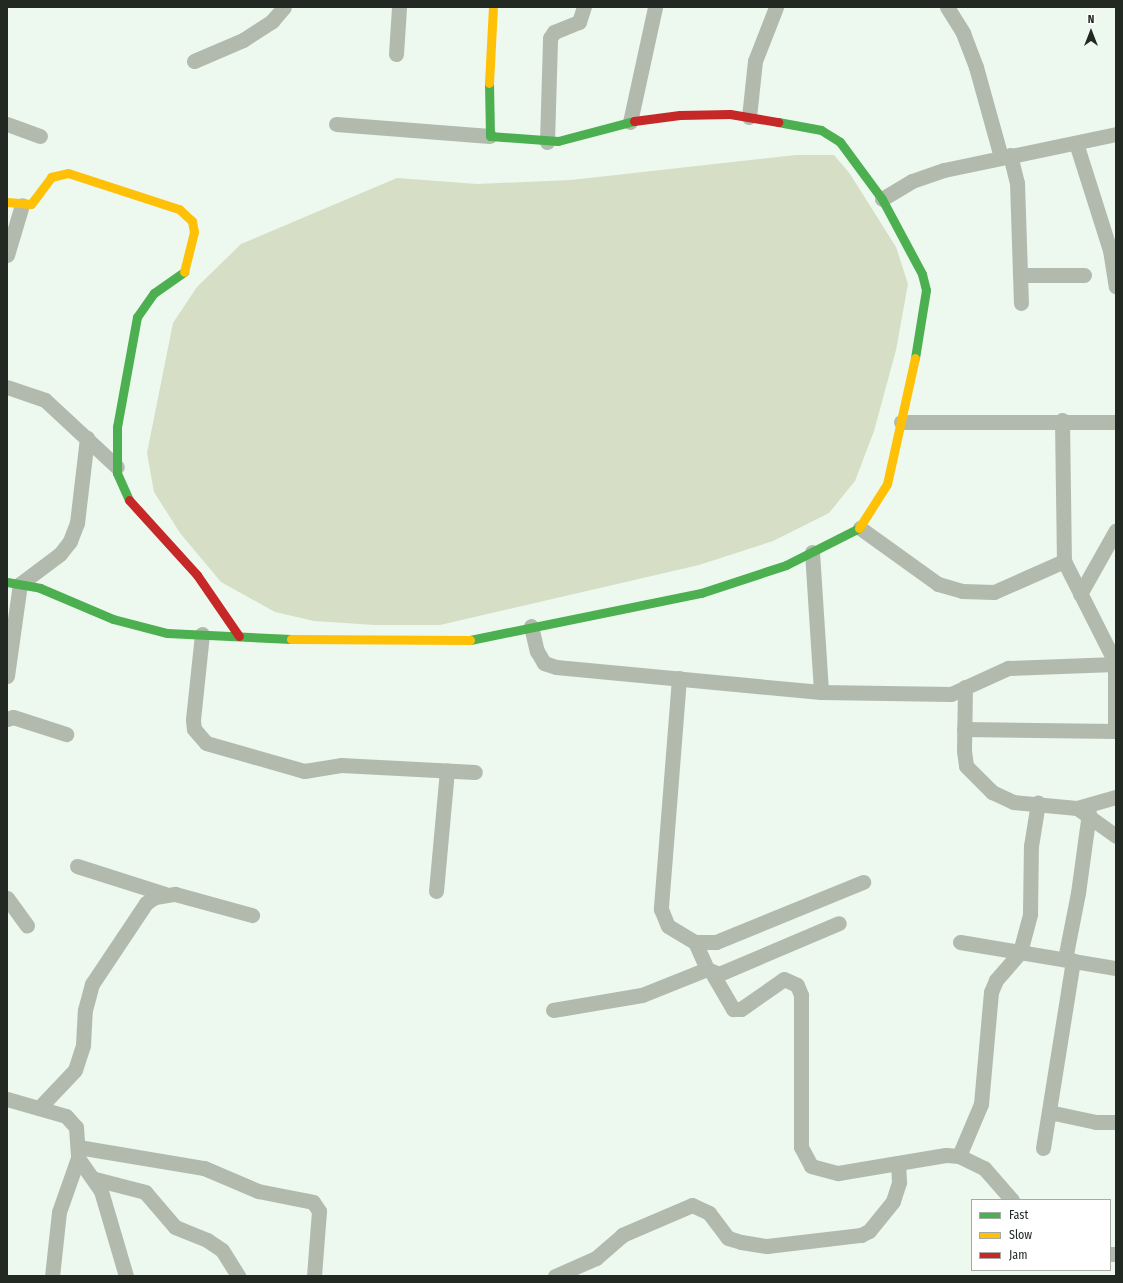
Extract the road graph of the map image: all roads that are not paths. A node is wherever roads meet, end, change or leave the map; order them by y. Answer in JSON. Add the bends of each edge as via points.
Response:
{"nodes":[{"id":1,"x":284,"y":7,"type":"edge"},
{"id":2,"x":399,"y":7,"type":"edge"},
{"id":3,"x":493,"y":7,"type":"edge"},
{"id":4,"x":584,"y":7,"type":"edge"},
{"id":5,"x":655,"y":7,"type":"edge"},
{"id":6,"x":776,"y":7,"type":"edge"},
{"id":7,"x":947,"y":7,"type":"edge"},
{"id":8,"x":396,"y":54,"type":"dead end"},
{"id":9,"x":194,"y":61,"type":"dead end"},
{"id":10,"x":749,"y":117,"type":"junction"},
{"id":11,"x":630,"y":122,"type":"junction"},
{"id":12,"x":7,"y":124,"type":"edge"},
{"id":13,"x":336,"y":124,"type":"dead end"},
{"id":14,"x":1116,"y":134,"type":"edge"},
{"id":15,"x":40,"y":136,"type":"dead end"},
{"id":16,"x":490,"y":136,"type":"junction"},
{"id":17,"x":548,"y":142,"type":"junction"},
{"id":18,"x":1076,"y":142,"type":"junction"},
{"id":19,"x":1006,"y":156,"type":"junction"},
{"id":20,"x":882,"y":199,"type":"junction"},
{"id":21,"x":7,"y":202,"type":"edge"},
{"id":22,"x":22,"y":205,"type":"junction"},
{"id":23,"x":7,"y":255,"type":"edge"},
{"id":24,"x":1020,"y":275,"type":"junction"},
{"id":25,"x":1084,"y":275,"type":"dead end"},
{"id":26,"x":1116,"y":287,"type":"edge"},
{"id":27,"x":1021,"y":303,"type":"dead end"},
{"id":28,"x":7,"y":387,"type":"edge"},
{"id":29,"x":1062,"y":420,"type":"junction"},
{"id":30,"x":901,"y":422,"type":"junction"},
{"id":31,"x":1116,"y":422,"type":"edge"},
{"id":32,"x":87,"y":438,"type":"junction"},
{"id":33,"x":117,"y":467,"type":"junction"},
{"id":34,"x":860,"y":528,"type":"junction"},
{"id":35,"x":1116,"y":530,"type":"edge"},
{"id":36,"x":812,"y":552,"type":"junction"},
{"id":37,"x":1064,"y":561,"type":"junction"},
{"id":38,"x":14,"y":583,"type":"edge"},
{"id":39,"x":1080,"y":594,"type":"junction"},
{"id":40,"x":531,"y":626,"type":"junction"},
{"id":41,"x":202,"y":634,"type":"junction"},
{"id":42,"x":239,"y":636,"type":"junction"},
{"id":43,"x":1115,"y":664,"type":"edge"},
{"id":44,"x":7,"y":676,"type":"edge"},
{"id":45,"x":680,"y":678,"type":"junction"},
{"id":46,"x":965,"y":687,"type":"junction"},
{"id":47,"x":821,"y":692,"type":"junction"},
{"id":48,"x":7,"y":719,"type":"edge"},
{"id":49,"x":964,"y":729,"type":"junction"},
{"id":50,"x":1115,"y":731,"type":"edge"},
{"id":51,"x":66,"y":734,"type":"dead end"},
{"id":52,"x":447,"y":770,"type":"junction"},
{"id":53,"x":474,"y":772,"type":"dead end"},
{"id":54,"x":1116,"y":797,"type":"edge"},
{"id":55,"x":1038,"y":803,"type":"junction"},
{"id":56,"x":1083,"y":810,"type":"junction"},
{"id":57,"x":1116,"y":836,"type":"edge"},
{"id":58,"x":77,"y":866,"type":"dead end"},
{"id":59,"x":863,"y":882,"type":"dead end"},
{"id":60,"x":436,"y":891,"type":"dead end"},
{"id":61,"x":165,"y":894,"type":"junction"},
{"id":62,"x":7,"y":898,"type":"edge"},
{"id":63,"x":252,"y":914,"type":"dead end"},
{"id":64,"x":839,"y":923,"type":"dead end"},
{"id":65,"x":27,"y":926,"type":"dead end"},
{"id":66,"x":695,"y":942,"type":"junction"},
{"id":67,"x":960,"y":942,"type":"dead end"},
{"id":68,"x":1020,"y":952,"type":"junction"},
{"id":69,"x":1069,"y":960,"type":"junction"},
{"id":70,"x":1116,"y":968,"type":"edge"},
{"id":71,"x":709,"y":971,"type":"junction"},
{"id":72,"x":553,"y":1010,"type":"dead end"},
{"id":73,"x":7,"y":1099,"type":"edge"},
{"id":74,"x":39,"y":1108,"type":"junction"},
{"id":75,"x":1049,"y":1112,"type":"junction"},
{"id":76,"x":1114,"y":1123,"type":"edge"},
{"id":77,"x":1043,"y":1148,"type":"dead end"},
{"id":78,"x":78,"y":1153,"type":"junction"},
{"id":79,"x":959,"y":1156,"type":"junction"},
{"id":80,"x":898,"y":1163,"type":"junction"},
{"id":81,"x":94,"y":1179,"type":"junction"},
{"id":82,"x":1011,"y":1199,"type":"edge"},
{"id":83,"x":52,"y":1276,"type":"edge"},
{"id":84,"x":126,"y":1276,"type":"edge"},
{"id":85,"x":238,"y":1276,"type":"edge"},
{"id":86,"x":314,"y":1276,"type":"edge"},
{"id":87,"x":555,"y":1276,"type":"edge"}],
"edges":[{"from":1,"to":9,"type":"street","via":[[272,21],[243,40]]},
{"from":2,"to":8,"type":"street"},
{"from":3,"to":16,"type":"street","via":[[487,120]]},
{"from":4,"to":17,"type":"street","via":[[579,22],[554,32],[550,38]]},
{"from":5,"to":11,"type":"street"},
{"from":6,"to":10,"type":"street","via":[[755,61]]},
{"from":7,"to":19,"type":"street","via":[[963,33]]},
{"from":10,"to":11,"type":"street","via":[[710,114]]},
{"from":10,"to":20,"type":"street","via":[[780,121],[831,135],[855,161]]},
{"from":11,"to":17,"type":"street"},
{"from":12,"to":15,"type":"street"},
{"from":13,"to":16,"type":"street"},
{"from":14,"to":18,"type":"street"},
{"from":16,"to":17,"type":"street"},
{"from":18,"to":19,"type":"street"},
{"from":18,"to":26,"type":"street","via":[[1110,250]]},
{"from":19,"to":20,"type":"street","via":[[912,181]]},
{"from":19,"to":24,"type":"street","via":[[1017,182]]},
{"from":20,"to":30,"type":"street","via":[[922,274],[926,290],[926,306]]},
{"from":21,"to":22,"type":"street"},
{"from":22,"to":23,"type":"street"},
{"from":22,"to":33,"type":"street","via":[[39,197],[50,177],[68,173],[179,209],[192,221],[194,232],[183,275],[154,293],[137,317],[117,427]]},
{"from":24,"to":25,"type":"street"},
{"from":24,"to":27,"type":"street"},
{"from":28,"to":32,"type":"street","via":[[45,400]]},
{"from":29,"to":30,"type":"street"},
{"from":29,"to":31,"type":"street"},
{"from":29,"to":37,"type":"street"},
{"from":30,"to":34,"type":"street","via":[[887,484]]},
{"from":32,"to":33,"type":"street"},
{"from":32,"to":38,"type":"street","via":[[76,523],[70,541],[60,554]]},
{"from":33,"to":42,"type":"street","via":[[131,505],[197,575]]},
{"from":34,"to":36,"type":"street"},
{"from":34,"to":37,"type":"street","via":[[938,584],[962,591],[994,592]]},
{"from":35,"to":39,"type":"street"},
{"from":36,"to":40,"type":"street","via":[[786,565],[701,593]]},
{"from":36,"to":47,"type":"street"},
{"from":37,"to":39,"type":"street"},
{"from":38,"to":41,"type":"street","via":[[40,588],[113,619],[141,627]]},
{"from":38,"to":44,"type":"street"},
{"from":39,"to":43,"type":"street"},
{"from":40,"to":42,"type":"street","via":[[466,641],[424,643]]},
{"from":40,"to":45,"type":"street","via":[[536,651],[544,663],[556,667]]},
{"from":41,"to":42,"type":"street"},
{"from":41,"to":52,"type":"street","via":[[193,720],[194,729],[206,743],[299,771],[341,765]]},
{"from":43,"to":46,"type":"street","via":[[1008,668]]},
{"from":43,"to":50,"type":"street"},
{"from":45,"to":47,"type":"street"},
{"from":45,"to":66,"type":"street","via":[[661,909],[668,926]]},
{"from":46,"to":47,"type":"street","via":[[951,694]]},
{"from":46,"to":49,"type":"street"},
{"from":48,"to":51,"type":"street","via":[[13,717]]},
{"from":49,"to":50,"type":"street"},
{"from":49,"to":55,"type":"street","via":[[966,766],[1004,799]]},
{"from":52,"to":53,"type":"street"},
{"from":52,"to":60,"type":"street"},
{"from":54,"to":56,"type":"street"},
{"from":55,"to":56,"type":"street"},
{"from":55,"to":68,"type":"street","via":[[1031,846],[1030,914]]},
{"from":56,"to":57,"type":"street"},
{"from":56,"to":69,"type":"street","via":[[1078,893]]},
{"from":58,"to":61,"type":"street"},
{"from":59,"to":66,"type":"street","via":[[716,942]]},
{"from":61,"to":63,"type":"street"},
{"from":61,"to":74,"type":"street","via":[[146,903],[92,984],[87,996],[80,1060]]},
{"from":62,"to":65,"type":"street"},
{"from":64,"to":71,"type":"street","via":[[719,974]]},
{"from":66,"to":71,"type":"street"},
{"from":67,"to":68,"type":"street"},
{"from":68,"to":69,"type":"street"},
{"from":68,"to":79,"type":"street","via":[[996,980],[991,992],[981,1104]]},
{"from":69,"to":70,"type":"street"},
{"from":69,"to":75,"type":"street"},
{"from":71,"to":72,"type":"street","via":[[642,995]]},
{"from":71,"to":80,"type":"street","via":[[734,1009],[747,1006],[784,979],[797,985],[801,995],[801,1147],[811,1166],[838,1173]]},
{"from":73,"to":74,"type":"street"},
{"from":74,"to":78,"type":"street","via":[[66,1116],[76,1127]]},
{"from":75,"to":76,"type":"street","via":[[1096,1122]]},
{"from":75,"to":77,"type":"street"},
{"from":78,"to":81,"type":"street"},
{"from":78,"to":83,"type":"street","via":[[59,1212]]},
{"from":78,"to":86,"type":"street","via":[[204,1168],[258,1191],[313,1202],[319,1211]]},
{"from":79,"to":80,"type":"street"},
{"from":79,"to":82,"type":"street","via":[[984,1168]]},
{"from":80,"to":87,"type":"street","via":[[899,1182],[893,1200],[869,1231],[861,1235],[767,1246],[742,1242],[728,1238],[709,1213],[692,1205],[622,1235],[596,1258]]},
{"from":81,"to":84,"type":"street","via":[[108,1209]]},
{"from":81,"to":85,"type":"street","via":[[145,1192],[174,1227],[207,1240],[222,1250]]}]}
